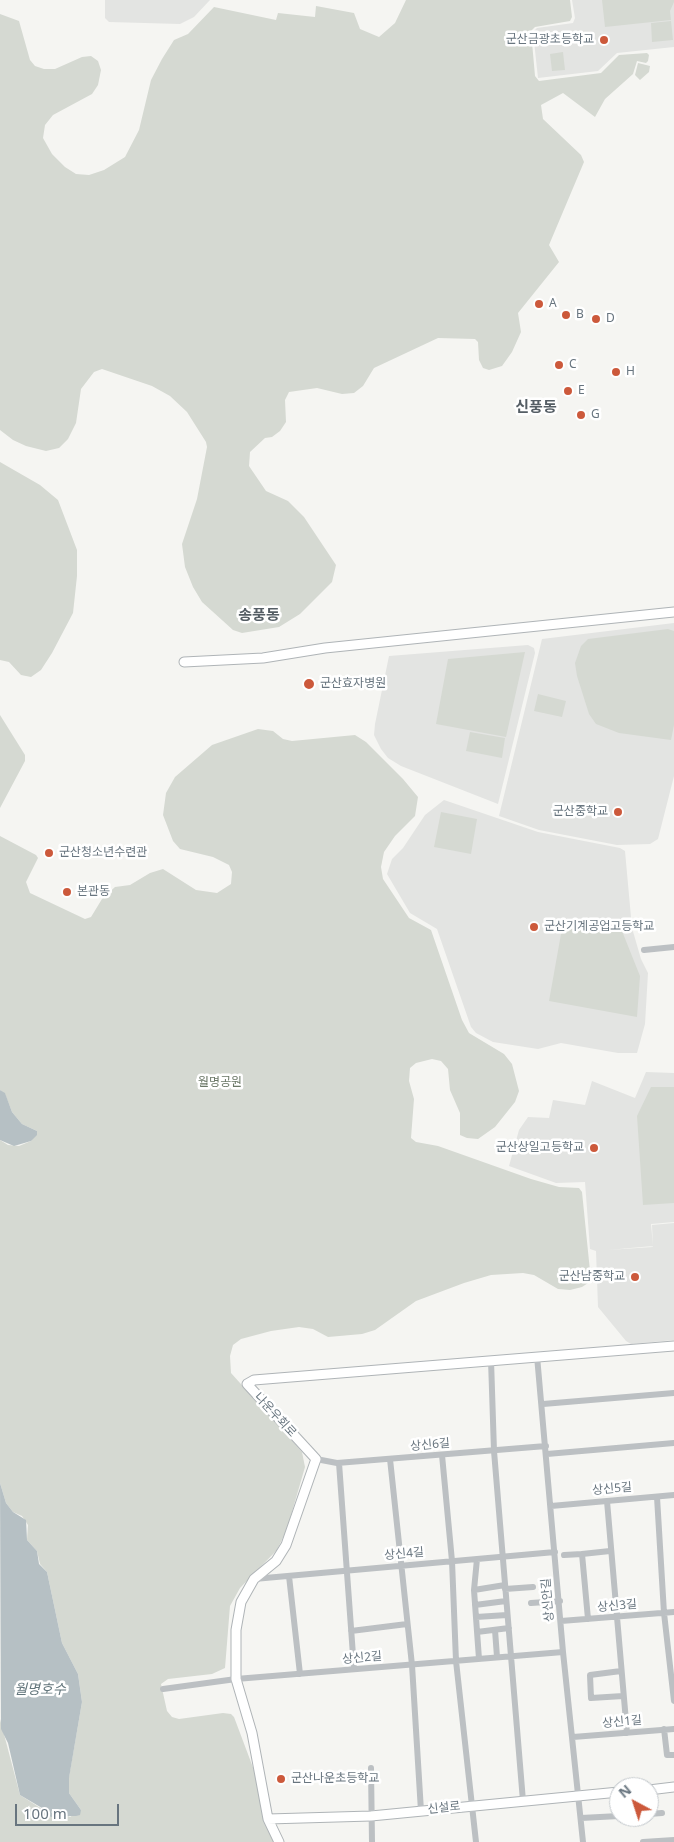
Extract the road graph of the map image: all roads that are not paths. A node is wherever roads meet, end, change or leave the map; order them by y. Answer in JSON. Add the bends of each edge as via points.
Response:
{"nodes":[{"id":1,"x":674,"y":612,"type":"edge"},
{"id":2,"x":184,"y":662,"type":"dead end"},
{"id":3,"x":674,"y":947,"type":"edge"},
{"id":4,"x":644,"y":950,"type":"dead end"},
{"id":5,"x":674,"y":1346,"type":"edge"},
{"id":6,"x":537,"y":1356,"type":"junction"},
{"id":7,"x":491,"y":1360,"type":"junction"},
{"id":8,"x":674,"y":1393,"type":"edge"},
{"id":9,"x":543,"y":1404,"type":"junction"},
{"id":10,"x":674,"y":1443,"type":"edge"},
{"id":11,"x":546,"y":1446,"type":"junction"},
{"id":12,"x":494,"y":1451,"type":"junction"},
{"id":13,"x":547,"y":1454,"type":"junction"},
{"id":14,"x":442,"y":1455,"type":"junction"},
{"id":15,"x":316,"y":1459,"type":"junction"},
{"id":16,"x":390,"y":1459,"type":"junction"},
{"id":17,"x":339,"y":1463,"type":"junction"},
{"id":18,"x":674,"y":1495,"type":"edge"},
{"id":19,"x":657,"y":1497,"type":"junction"},
{"id":20,"x":606,"y":1501,"type":"junction"},
{"id":21,"x":551,"y":1506,"type":"junction"},
{"id":22,"x":610,"y":1551,"type":"junction"},
{"id":23,"x":556,"y":1552,"type":"junction"},
{"id":24,"x":582,"y":1554,"type":"junction"},
{"id":25,"x":564,"y":1555,"type":"dead end"},
{"id":26,"x":502,"y":1557,"type":"junction"},
{"id":27,"x":477,"y":1559,"type":"junction"},
{"id":28,"x":452,"y":1561,"type":"junction"},
{"id":29,"x":400,"y":1565,"type":"junction"},
{"id":30,"x":346,"y":1571,"type":"junction"},
{"id":31,"x":289,"y":1576,"type":"junction"},
{"id":32,"x":254,"y":1580,"type":"junction"},
{"id":33,"x":533,"y":1586,"type":"dead end"},
{"id":34,"x":505,"y":1587,"type":"junction"},
{"id":35,"x":474,"y":1590,"type":"junction"},
{"id":36,"x":506,"y":1601,"type":"junction"},
{"id":37,"x":560,"y":1601,"type":"junction"},
{"id":38,"x":531,"y":1603,"type":"dead end"},
{"id":39,"x":475,"y":1605,"type":"junction"},
{"id":40,"x":674,"y":1612,"type":"edge"},
{"id":41,"x":664,"y":1613,"type":"junction"},
{"id":42,"x":507,"y":1615,"type":"junction"},
{"id":43,"x":476,"y":1617,"type":"junction"},
{"id":44,"x":616,"y":1617,"type":"junction"},
{"id":45,"x":588,"y":1619,"type":"junction"},
{"id":46,"x":561,"y":1622,"type":"junction"},
{"id":47,"x":407,"y":1624,"type":"junction"},
{"id":48,"x":509,"y":1628,"type":"junction"},
{"id":49,"x":495,"y":1630,"type":"junction"},
{"id":50,"x":350,"y":1631,"type":"junction"},
{"id":51,"x":477,"y":1632,"type":"junction"},
{"id":52,"x":563,"y":1652,"type":"junction"},
{"id":53,"x":511,"y":1656,"type":"junction"},
{"id":54,"x":497,"y":1657,"type":"junction"},
{"id":55,"x":479,"y":1659,"type":"junction"},
{"id":56,"x":456,"y":1661,"type":"junction"},
{"id":57,"x":412,"y":1665,"type":"junction"},
{"id":58,"x":354,"y":1670,"type":"junction"},
{"id":59,"x":621,"y":1671,"type":"junction"},
{"id":60,"x":300,"y":1674,"type":"junction"},
{"id":61,"x":236,"y":1679,"type":"junction"},
{"id":62,"x":163,"y":1689,"type":"dead end"},
{"id":63,"x":623,"y":1696,"type":"junction"},
{"id":64,"x":674,"y":1701,"type":"edge"},
{"id":65,"x":674,"y":1729,"type":"edge"},
{"id":66,"x":664,"y":1730,"type":"junction"},
{"id":67,"x":627,"y":1733,"type":"junction"},
{"id":68,"x":573,"y":1737,"type":"junction"},
{"id":69,"x":674,"y":1755,"type":"edge"},
{"id":70,"x":371,"y":1768,"type":"dead end"},
{"id":71,"x":674,"y":1787,"type":"edge"},
{"id":72,"x":659,"y":1789,"type":"edge"},
{"id":73,"x":609,"y":1793,"type":"edge"},
{"id":74,"x":579,"y":1796,"type":"junction"},
{"id":75,"x":522,"y":1801,"type":"junction"},
{"id":76,"x":471,"y":1806,"type":"junction"},
{"id":77,"x":421,"y":1811,"type":"junction"},
{"id":78,"x":659,"y":1813,"type":"edge"},
{"id":79,"x":662,"y":1813,"type":"dead end"},
{"id":80,"x":371,"y":1816,"type":"junction"},
{"id":81,"x":609,"y":1817,"type":"edge"},
{"id":82,"x":581,"y":1818,"type":"junction"},
{"id":83,"x":268,"y":1819,"type":"junction"},
{"id":84,"x":674,"y":1840,"type":"edge"},
{"id":85,"x":279,"y":1842,"type":"edge"},
{"id":86,"x":372,"y":1842,"type":"edge"},
{"id":87,"x":476,"y":1842,"type":"edge"},
{"id":88,"x":583,"y":1842,"type":"edge"},
{"id":89,"x":643,"y":1842,"type":"edge"}],
"edges":[{"from":1,"to":2,"type":"street","via":[[325,648],[263,658]]},
{"from":3,"to":4,"type":"street"},
{"from":5,"to":6,"type":"street","name":"나운우회로"},
{"from":6,"to":7,"type":"street","name":"나운우회로"},
{"from":6,"to":9,"type":"street","name":"상신안길"},
{"from":7,"to":12,"type":"street"},
{"from":7,"to":15,"type":"street","name":"나운우회로","via":[[254,1380],[247,1384]]},
{"from":8,"to":9,"type":"street"},
{"from":9,"to":11,"type":"street","name":"상신안길"},
{"from":10,"to":13,"type":"street"},
{"from":11,"to":12,"type":"street","name":"상신6길"},
{"from":11,"to":13,"type":"street","name":"상신안길"},
{"from":12,"to":14,"type":"street","name":"상신6길"},
{"from":12,"to":26,"type":"street"},
{"from":13,"to":21,"type":"street","name":"상신안길"},
{"from":14,"to":16,"type":"street","name":"상신6길"},
{"from":14,"to":28,"type":"street"},
{"from":15,"to":17,"type":"street","name":"상신6길"},
{"from":15,"to":32,"type":"street","via":[[286,1545],[276,1561]]},
{"from":16,"to":17,"type":"street","name":"상신6길"},
{"from":16,"to":29,"type":"street"},
{"from":17,"to":30,"type":"street"},
{"from":18,"to":19,"type":"street","name":"상신5길"},
{"from":19,"to":20,"type":"street","name":"상신5길"},
{"from":19,"to":41,"type":"street"},
{"from":20,"to":21,"type":"street","name":"상신5길"},
{"from":20,"to":22,"type":"street"},
{"from":21,"to":23,"type":"street","name":"상신안길"},
{"from":22,"to":24,"type":"street"},
{"from":22,"to":44,"type":"street"},
{"from":23,"to":26,"type":"street","name":"상신4길"},
{"from":23,"to":37,"type":"street","name":"상신안길"},
{"from":24,"to":25,"type":"street"},
{"from":24,"to":45,"type":"street"},
{"from":26,"to":27,"type":"street","name":"상신4길"},
{"from":26,"to":34,"type":"street"},
{"from":27,"to":28,"type":"street","name":"상신4길"},
{"from":27,"to":35,"type":"street"},
{"from":28,"to":29,"type":"street","name":"상신4길"},
{"from":28,"to":56,"type":"street"},
{"from":29,"to":30,"type":"street","name":"상신4길"},
{"from":29,"to":47,"type":"street"},
{"from":30,"to":31,"type":"street","name":"상신4길"},
{"from":30,"to":50,"type":"street"},
{"from":31,"to":32,"type":"street","name":"상신4길"},
{"from":31,"to":60,"type":"street"},
{"from":32,"to":61,"type":"street","via":[[240,1602],[236,1630]]},
{"from":33,"to":34,"type":"street"},
{"from":34,"to":35,"type":"street"},
{"from":34,"to":36,"type":"street"},
{"from":35,"to":39,"type":"street"},
{"from":36,"to":39,"type":"street"},
{"from":36,"to":42,"type":"street"},
{"from":37,"to":38,"type":"street"},
{"from":37,"to":46,"type":"street","name":"상신안길"},
{"from":39,"to":43,"type":"street"},
{"from":40,"to":41,"type":"street","name":"상신3길"},
{"from":41,"to":44,"type":"street","name":"상신3길"},
{"from":41,"to":64,"type":"street"},
{"from":42,"to":43,"type":"street"},
{"from":42,"to":48,"type":"street"},
{"from":43,"to":51,"type":"street"},
{"from":44,"to":45,"type":"street","name":"상신3길"},
{"from":44,"to":59,"type":"street"},
{"from":45,"to":46,"type":"street","name":"상신3길"},
{"from":46,"to":52,"type":"street","name":"상신안길"},
{"from":47,"to":50,"type":"street"},
{"from":47,"to":57,"type":"street"},
{"from":48,"to":49,"type":"street"},
{"from":48,"to":53,"type":"street"},
{"from":49,"to":51,"type":"street"},
{"from":49,"to":54,"type":"street"},
{"from":50,"to":58,"type":"street"},
{"from":51,"to":55,"type":"street"},
{"from":52,"to":53,"type":"street","name":"상신2길"},
{"from":52,"to":68,"type":"street","name":"상신안길"},
{"from":53,"to":54,"type":"street","name":"상신2길"},
{"from":53,"to":75,"type":"street"},
{"from":54,"to":55,"type":"street","name":"상신2길"},
{"from":55,"to":56,"type":"street","name":"상신2길"},
{"from":56,"to":57,"type":"street","name":"상신2길"},
{"from":56,"to":76,"type":"street"},
{"from":57,"to":58,"type":"street","name":"상신2길"},
{"from":57,"to":77,"type":"street"},
{"from":58,"to":60,"type":"street","name":"상신2길"},
{"from":59,"to":63,"type":"street"},
{"from":59,"to":63,"type":"street","via":[[590,1675],[591,1698]]},
{"from":60,"to":61,"type":"street","name":"상신2길"},
{"from":61,"to":62,"type":"street","name":"상신2길"},
{"from":61,"to":83,"type":"street","via":[[252,1733]]},
{"from":63,"to":67,"type":"street"},
{"from":65,"to":66,"type":"street","name":"상신1길"},
{"from":66,"to":67,"type":"street","name":"상신1길"},
{"from":66,"to":69,"type":"street","via":[[667,1755]]},
{"from":67,"to":68,"type":"street","name":"상신1길"},
{"from":68,"to":74,"type":"street","name":"상신안길"},
{"from":70,"to":80,"type":"street"},
{"from":71,"to":72,"type":"street"},
{"from":73,"to":74,"type":"street","name":"신설로"},
{"from":74,"to":75,"type":"street","name":"신설로"},
{"from":74,"to":82,"type":"street","name":"상신안길"},
{"from":75,"to":76,"type":"street","name":"신설로"},
{"from":76,"to":77,"type":"street","name":"신설로"},
{"from":76,"to":87,"type":"street"},
{"from":77,"to":80,"type":"street","name":"신설로"},
{"from":78,"to":79,"type":"street"},
{"from":80,"to":83,"type":"street","name":"신설로"},
{"from":80,"to":86,"type":"street"},
{"from":81,"to":82,"type":"street"},
{"from":82,"to":88,"type":"street","name":"상신안길"},
{"from":83,"to":85,"type":"street"},
{"from":84,"to":89,"type":"street"}]}
